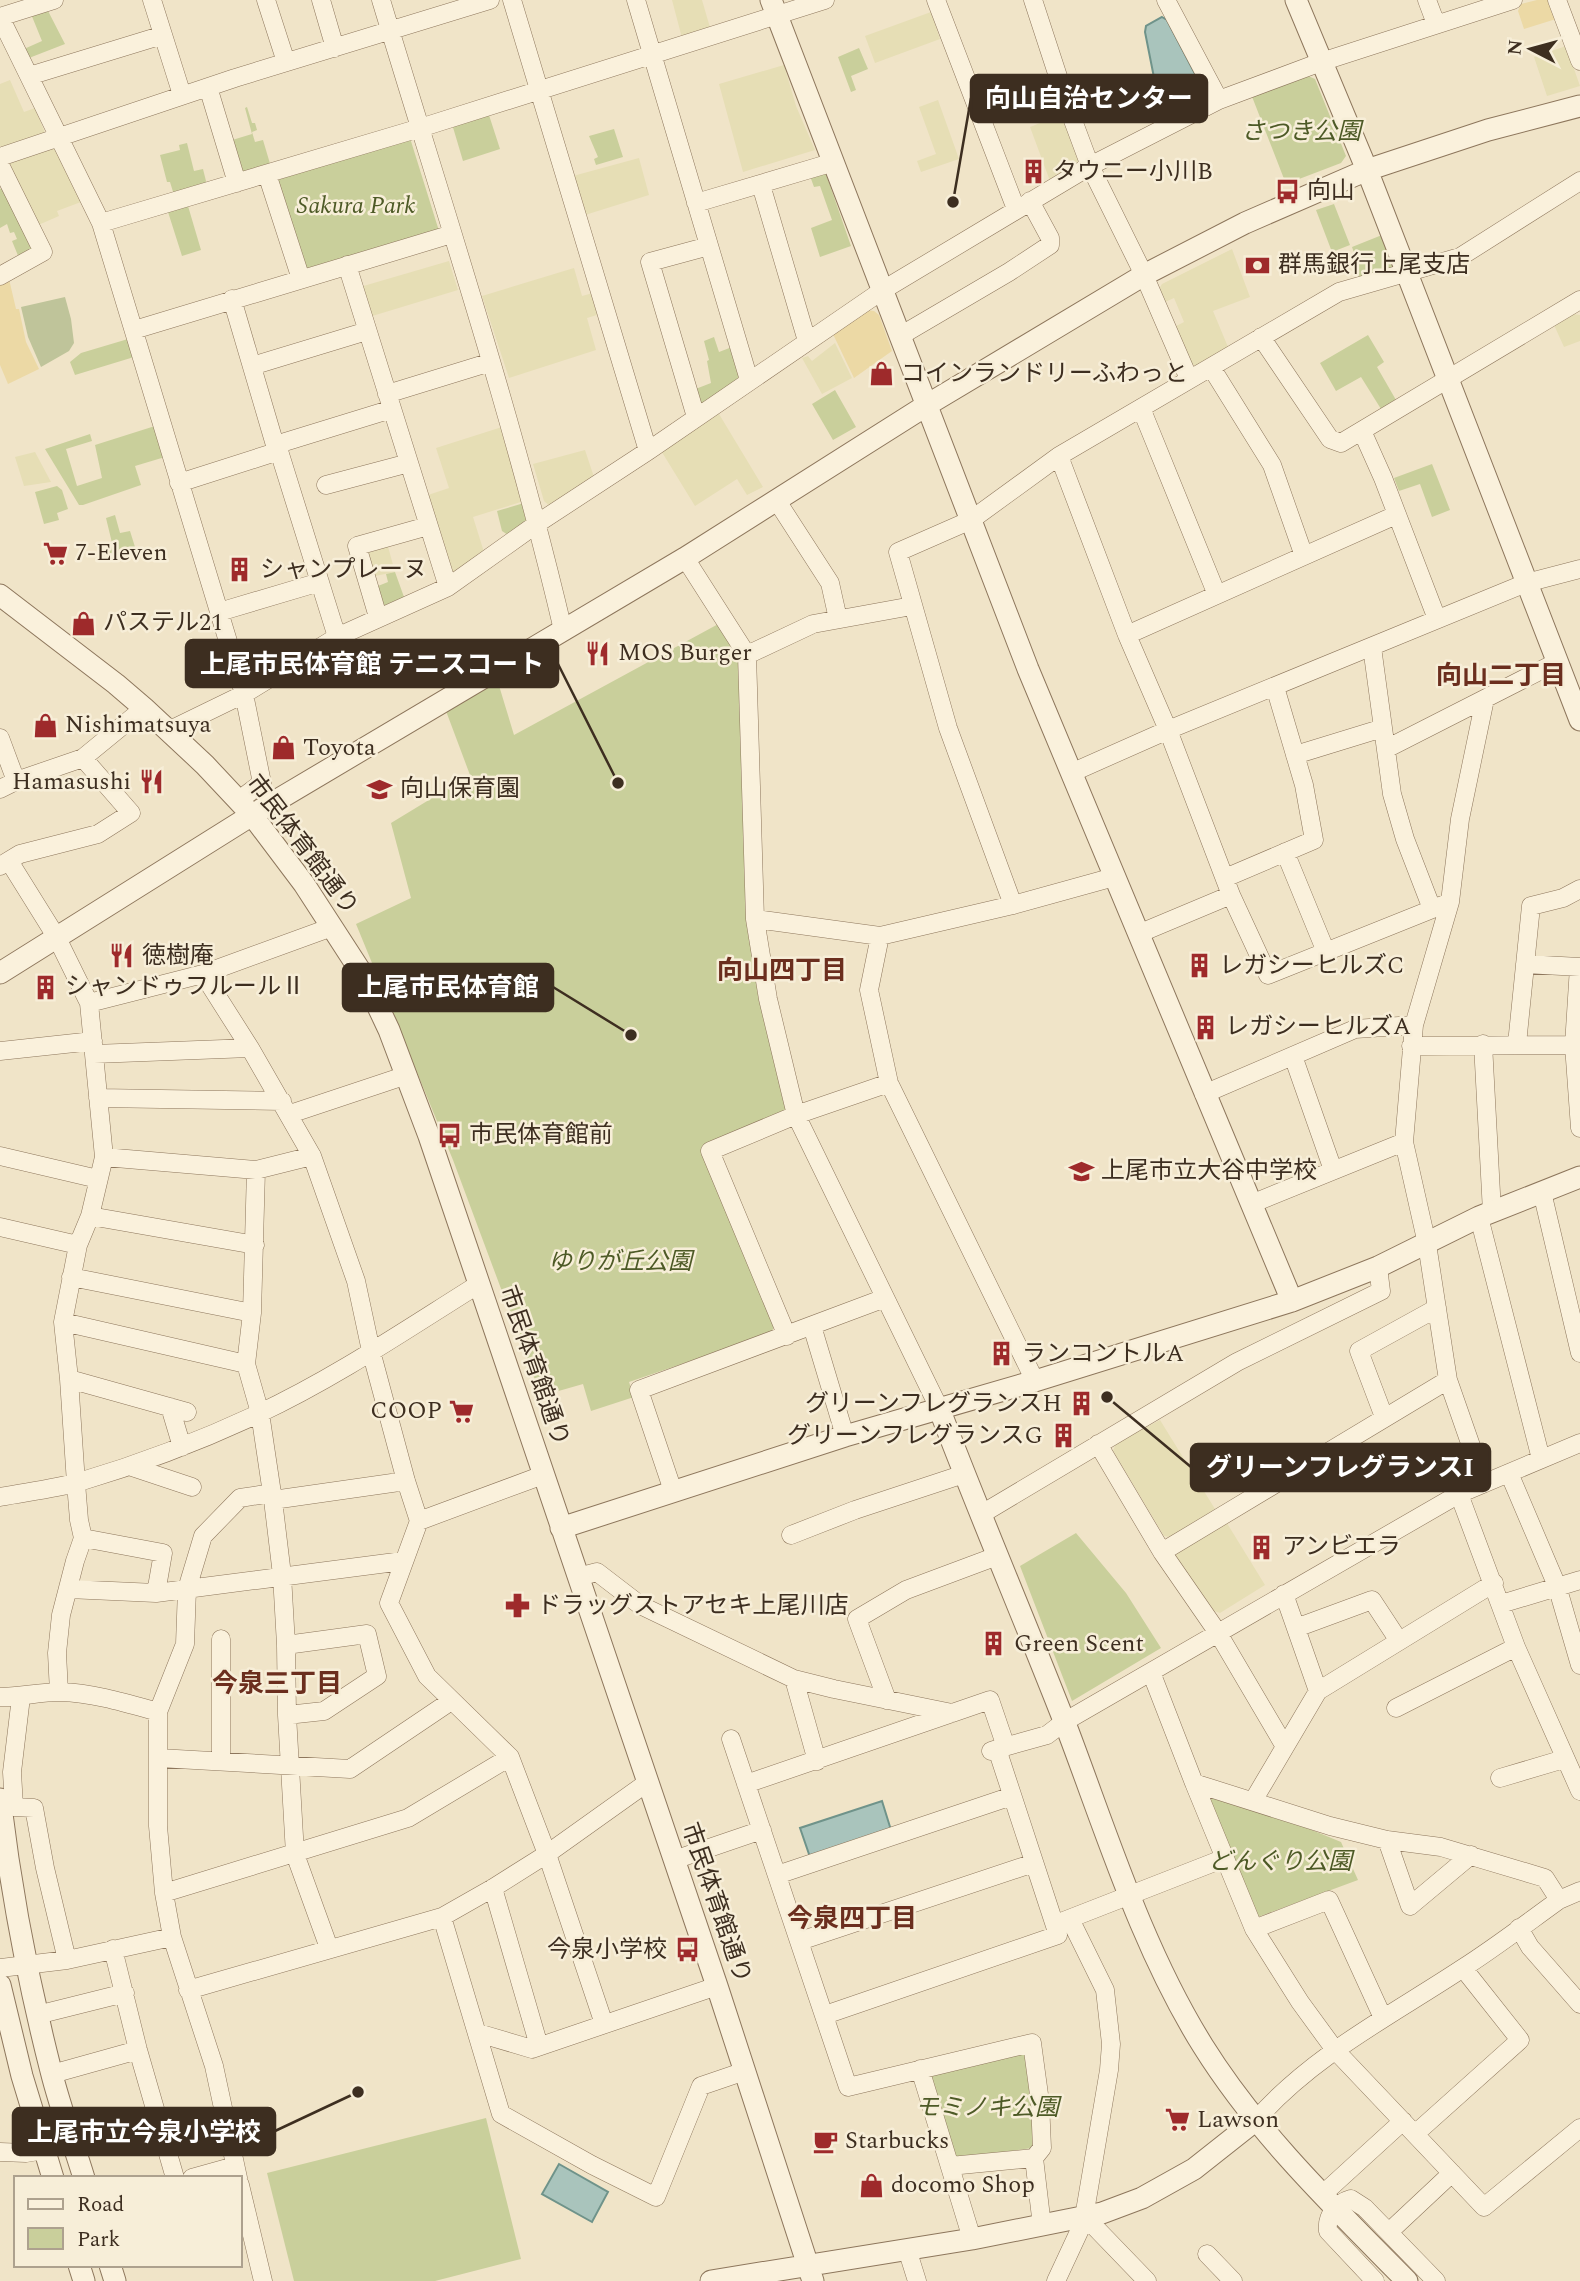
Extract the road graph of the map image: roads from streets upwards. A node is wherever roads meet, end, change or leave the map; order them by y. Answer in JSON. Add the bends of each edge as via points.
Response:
{"nodes":[{"id":1,"x":54,"y":0,"type":"edge"},
{"id":2,"x":152,"y":0,"type":"edge"},
{"id":3,"x":267,"y":0,"type":"edge"},
{"id":4,"x":321,"y":0,"type":"edge"},
{"id":5,"x":381,"y":0,"type":"edge"},
{"id":6,"x":490,"y":0,"type":"edge"},
{"id":7,"x":512,"y":0,"type":"edge"},
{"id":8,"x":636,"y":0,"type":"edge"},
{"id":9,"x":825,"y":0,"type":"edge"},
{"id":10,"x":936,"y":0,"type":"edge"},
{"id":11,"x":1033,"y":0,"type":"edge"},
{"id":12,"x":1166,"y":0,"type":"edge"},
{"id":13,"x":1296,"y":0,"type":"edge"},
{"id":14,"x":1427,"y":0,"type":"edge"},
{"id":15,"x":1513,"y":0,"type":"edge"},
{"id":16,"x":1557,"y":0,"type":"edge"},
{"id":17,"x":774,"y":8,"type":"edge"},
{"id":18,"x":0,"y":17,"type":"edge"},
{"id":19,"x":1436,"y":24,"type":"junction"},
{"id":20,"x":390,"y":32,"type":"junction"},
{"id":21,"x":163,"y":36,"type":"junction"},
{"id":22,"x":335,"y":48,"type":"junction"},
{"id":23,"x":652,"y":55,"type":"junction"},
{"id":24,"x":1580,"y":61,"type":"edge"},
{"id":25,"x":286,"y":62,"type":"junction"},
{"id":26,"x":1321,"y":62,"type":"junction"},
{"id":27,"x":29,"y":76,"type":"junction"},
{"id":28,"x":208,"y":87,"type":"junction"},
{"id":29,"x":538,"y":89,"type":"junction"},
{"id":30,"x":182,"y":96,"type":"junction"},
{"id":31,"x":1219,"y":100,"type":"junction"},
{"id":32,"x":1580,"y":106,"type":"edge"},
{"id":33,"x":420,"y":128,"type":"junction"},
{"id":34,"x":58,"y":136,"type":"junction"},
{"id":35,"x":0,"y":157,"type":"edge"},
{"id":36,"x":834,"y":162,"type":"junction"},
{"id":37,"x":0,"y":165,"type":"edge"},
{"id":38,"x":1090,"y":166,"type":"junction"},
{"id":39,"x":1367,"y":170,"type":"junction"},
{"id":40,"x":267,"y":174,"type":"junction"},
{"id":41,"x":1580,"y":181,"type":"edge"},
{"id":42,"x":237,"y":183,"type":"junction"},
{"id":43,"x":761,"y":184,"type":"junction"},
{"id":44,"x":696,"y":203,"type":"junction"},
{"id":45,"x":1023,"y":205,"type":"junction"},
{"id":46,"x":101,"y":223,"type":"junction"},
{"id":47,"x":452,"y":234,"type":"junction"},
{"id":48,"x":709,"y":246,"type":"junction"},
{"id":49,"x":347,"y":265,"type":"junction"},
{"id":50,"x":1406,"y":274,"type":"junction"},
{"id":51,"x":1144,"y":275,"type":"junction"},
{"id":52,"x":0,"y":276,"type":"edge"},
{"id":53,"x":301,"y":279,"type":"junction"},
{"id":54,"x":883,"y":290,"type":"junction"},
{"id":55,"x":232,"y":299,"type":"junction"},
{"id":56,"x":1580,"y":300,"type":"edge"},
{"id":57,"x":134,"y":330,"type":"junction"},
{"id":58,"x":367,"y":331,"type":"junction"},
{"id":59,"x":900,"y":336,"type":"junction"},
{"id":60,"x":1261,"y":338,"type":"junction"},
{"id":61,"x":807,"y":341,"type":"junction"},
{"id":62,"x":491,"y":362,"type":"junction"},
{"id":63,"x":252,"y":366,"type":"junction"},
{"id":64,"x":1211,"y":367,"type":"junction"},
{"id":65,"x":1189,"y":379,"type":"junction"},
{"id":66,"x":1448,"y":379,"type":"junction"},
{"id":67,"x":749,"y":380,"type":"junction"},
{"id":68,"x":389,"y":402,"type":"junction"},
{"id":69,"x":927,"y":405,"type":"junction"},
{"id":70,"x":1141,"y":408,"type":"junction"},
{"id":71,"x":696,"y":417,"type":"junction"},
{"id":72,"x":1362,"y":431,"type":"junction"},
{"id":73,"x":277,"y":448,"type":"junction"},
{"id":74,"x":648,"y":451,"type":"junction"},
{"id":75,"x":1059,"y":456,"type":"junction"},
{"id":76,"x":409,"y":463,"type":"junction"},
{"id":77,"x":179,"y":483,"type":"junction"},
{"id":78,"x":326,"y":485,"type":"dead end"},
{"id":79,"x":777,"y":501,"type":"junction"},
{"id":80,"x":1396,"y":515,"type":"junction"},
{"id":81,"x":971,"y":520,"type":"junction"},
{"id":82,"x":538,"y":523,"type":"junction"},
{"id":83,"x":428,"y":526,"type":"junction"},
{"id":84,"x":1304,"y":556,"type":"junction"},
{"id":85,"x":685,"y":558,"type":"junction"},
{"id":86,"x":1580,"y":569,"type":"edge"},
{"id":87,"x":320,"y":582,"type":"junction"},
{"id":88,"x":1526,"y":583,"type":"junction"},
{"id":89,"x":448,"y":587,"type":"junction"},
{"id":90,"x":0,"y":595,"type":"edge"},
{"id":91,"x":1217,"y":595,"type":"junction"},
{"id":92,"x":912,"y":606,"type":"junction"},
{"id":93,"x":219,"y":612,"type":"junction"},
{"id":94,"x":378,"y":617,"type":"junction"},
{"id":95,"x":838,"y":619,"type":"junction"},
{"id":96,"x":1437,"y":619,"type":"junction"},
{"id":97,"x":563,"y":630,"type":"junction"},
{"id":98,"x":1127,"y":635,"type":"junction"},
{"id":99,"x":337,"y":637,"type":"junction"},
{"id":100,"x":1372,"y":647,"type":"junction"},
{"id":101,"x":747,"y":654,"type":"junction"},
{"id":102,"x":1557,"y":662,"type":"junction"},
{"id":103,"x":1275,"y":687,"type":"junction"},
{"id":104,"x":244,"y":694,"type":"junction"},
{"id":105,"x":1485,"y":699,"type":"junction"},
{"id":106,"x":144,"y":708,"type":"junction"},
{"id":107,"x":1580,"y":720,"type":"edge"},
{"id":108,"x":1383,"y":728,"type":"junction"},
{"id":109,"x":1168,"y":730,"type":"junction"},
{"id":110,"x":169,"y":731,"type":"junction"},
{"id":111,"x":0,"y":738,"type":"edge"},
{"id":112,"x":1386,"y":749,"type":"junction"},
{"id":113,"x":1295,"y":755,"type":"junction"},
{"id":114,"x":83,"y":758,"type":"junction"},
{"id":115,"x":1071,"y":773,"type":"junction"},
{"id":116,"x":8,"y":785,"type":"edge"},
{"id":117,"x":246,"y":807,"type":"junction"},
{"id":118,"x":1284,"y":852,"type":"junction"},
{"id":119,"x":4,"y":863,"type":"edge"},
{"id":120,"x":1114,"y":877,"type":"junction"},
{"id":121,"x":1228,"y":887,"type":"junction"},
{"id":122,"x":1580,"y":889,"type":"edge"},
{"id":123,"x":1450,"y":902,"type":"junction"},
{"id":124,"x":1013,"y":905,"type":"junction"},
{"id":125,"x":1432,"y":909,"type":"junction"},
{"id":126,"x":755,"y":919,"type":"junction"},
{"id":127,"x":332,"y":927,"type":"junction"},
{"id":128,"x":1138,"y":934,"type":"junction"},
{"id":129,"x":880,"y":936,"type":"junction"},
{"id":130,"x":57,"y":938,"type":"junction"},
{"id":131,"x":1326,"y":952,"type":"junction"},
{"id":132,"x":1525,"y":964,"type":"junction"},
{"id":133,"x":1580,"y":967,"type":"edge"},
{"id":134,"x":0,"y":973,"type":"edge"},
{"id":135,"x":203,"y":974,"type":"junction"},
{"id":136,"x":89,"y":1003,"type":"junction"},
{"id":137,"x":1414,"y":1026,"type":"junction"},
{"id":138,"x":1483,"y":1044,"type":"junction"},
{"id":139,"x":1517,"y":1044,"type":"junction"},
{"id":140,"x":1577,"y":1045,"type":"edge"},
{"id":141,"x":1412,"y":1046,"type":"junction"},
{"id":142,"x":93,"y":1047,"type":"junction"},
{"id":143,"x":250,"y":1048,"type":"junction"},
{"id":144,"x":0,"y":1051,"type":"edge"},
{"id":145,"x":1293,"y":1056,"type":"junction"},
{"id":146,"x":407,"y":1076,"type":"junction"},
{"id":147,"x":889,"y":1083,"type":"junction"},
{"id":148,"x":1204,"y":1094,"type":"junction"},
{"id":149,"x":98,"y":1098,"type":"junction"},
{"id":150,"x":286,"y":1108,"type":"junction"},
{"id":151,"x":796,"y":1115,"type":"junction"},
{"id":152,"x":1580,"y":1128,"type":"edge"},
{"id":153,"x":1404,"y":1142,"type":"junction"},
{"id":154,"x":0,"y":1156,"type":"edge"},
{"id":155,"x":313,"y":1156,"type":"junction"},
{"id":156,"x":104,"y":1157,"type":"junction"},
{"id":157,"x":1333,"y":1170,"type":"junction"},
{"id":158,"x":256,"y":1171,"type":"junction"},
{"id":159,"x":1580,"y":1177,"type":"edge"},
{"id":160,"x":98,"y":1179,"type":"junction"},
{"id":161,"x":1542,"y":1192,"type":"junction"},
{"id":162,"x":1251,"y":1204,"type":"junction"},
{"id":163,"x":1485,"y":1215,"type":"junction"},
{"id":164,"x":90,"y":1216,"type":"junction"},
{"id":165,"x":0,"y":1227,"type":"edge"},
{"id":166,"x":1427,"y":1244,"type":"junction"},
{"id":167,"x":78,"y":1245,"type":"junction"},
{"id":168,"x":255,"y":1245,"type":"junction"},
{"id":169,"x":1378,"y":1267,"type":"junction"},
{"id":170,"x":71,"y":1277,"type":"junction"},
{"id":171,"x":479,"y":1284,"type":"junction"},
{"id":172,"x":885,"y":1298,"type":"junction"},
{"id":173,"x":1292,"y":1301,"type":"junction"},
{"id":174,"x":1437,"y":1308,"type":"junction"},
{"id":175,"x":1575,"y":1312,"type":"edge"},
{"id":176,"x":252,"y":1313,"type":"junction"},
{"id":177,"x":63,"y":1322,"type":"junction"},
{"id":178,"x":812,"y":1326,"type":"junction"},
{"id":179,"x":787,"y":1336,"type":"junction"},
{"id":180,"x":371,"y":1352,"type":"junction"},
{"id":181,"x":1580,"y":1353,"type":"edge"},
{"id":182,"x":246,"y":1364,"type":"junction"},
{"id":183,"x":69,"y":1379,"type":"junction"},
{"id":184,"x":1448,"y":1380,"type":"junction"},
{"id":185,"x":1035,"y":1381,"type":"junction"},
{"id":186,"x":939,"y":1408,"type":"junction"},
{"id":187,"x":260,"y":1413,"type":"junction"},
{"id":188,"x":1384,"y":1417,"type":"junction"},
{"id":189,"x":845,"y":1436,"type":"junction"},
{"id":190,"x":1580,"y":1443,"type":"edge"},
{"id":191,"x":1098,"y":1444,"type":"junction"},
{"id":192,"x":182,"y":1447,"type":"junction"},
{"id":193,"x":1541,"y":1459,"type":"junction"},
{"id":194,"x":129,"y":1466,"type":"junction"},
{"id":195,"x":1509,"y":1473,"type":"junction"},
{"id":196,"x":964,"y":1474,"type":"junction"},
{"id":197,"x":543,"y":1475,"type":"junction"},
{"id":198,"x":406,"y":1481,"type":"junction"},
{"id":199,"x":76,"y":1483,"type":"junction"},
{"id":200,"x":1484,"y":1483,"type":"junction"},
{"id":201,"x":192,"y":1487,"type":"dead end"},
{"id":202,"x":673,"y":1490,"type":"junction"},
{"id":203,"x":1459,"y":1494,"type":"junction"},
{"id":204,"x":0,"y":1497,"type":"edge"},
{"id":205,"x":273,"y":1497,"type":"junction"},
{"id":206,"x":980,"y":1514,"type":"junction"},
{"id":207,"x":419,"y":1521,"type":"junction"},
{"id":208,"x":561,"y":1528,"type":"junction"},
{"id":209,"x":791,"y":1535,"type":"dead end"},
{"id":210,"x":83,"y":1538,"type":"junction"},
{"id":211,"x":1162,"y":1552,"type":"junction"},
{"id":212,"x":997,"y":1556,"type":"junction"},
{"id":213,"x":403,"y":1561,"type":"junction"},
{"id":214,"x":282,"y":1575,"type":"junction"},
{"id":215,"x":578,"y":1577,"type":"junction"},
{"id":216,"x":1580,"y":1580,"type":"edge"},
{"id":217,"x":1494,"y":1583,"type":"junction"},
{"id":218,"x":1557,"y":1586,"type":"junction"},
{"id":219,"x":68,"y":1589,"type":"junction"},
{"id":220,"x":187,"y":1589,"type":"junction"},
{"id":221,"x":156,"y":1593,"type":"junction"},
{"id":222,"x":1284,"y":1594,"type":"junction"},
{"id":223,"x":1501,"y":1604,"type":"junction"},
{"id":224,"x":1296,"y":1628,"type":"junction"},
{"id":225,"x":1218,"y":1633,"type":"junction"},
{"id":226,"x":221,"y":1639,"type":"dead end"},
{"id":227,"x":1399,"y":1641,"type":"junction"},
{"id":228,"x":286,"y":1645,"type":"junction"},
{"id":229,"x":1516,"y":1647,"type":"junction"},
{"id":230,"x":1580,"y":1665,"type":"edge"},
{"id":231,"x":1151,"y":1672,"type":"junction"},
{"id":232,"x":793,"y":1679,"type":"junction"},
{"id":233,"x":1318,"y":1691,"type":"junction"},
{"id":234,"x":60,"y":1692,"type":"junction"},
{"id":235,"x":0,"y":1697,"type":"edge"},
{"id":236,"x":21,"y":1697,"type":"junction"},
{"id":237,"x":887,"y":1700,"type":"junction"},
{"id":238,"x":452,"y":1701,"type":"junction"},
{"id":239,"x":1396,"y":1708,"type":"dead end"},
{"id":240,"x":158,"y":1712,"type":"junction"},
{"id":241,"x":952,"y":1713,"type":"junction"},
{"id":242,"x":287,"y":1715,"type":"junction"},
{"id":243,"x":1064,"y":1722,"type":"junction"},
{"id":244,"x":731,"y":1739,"type":"dead end"},
{"id":245,"x":1284,"y":1745,"type":"junction"},
{"id":246,"x":998,"y":1749,"type":"junction"},
{"id":247,"x":159,"y":1758,"type":"junction"},
{"id":248,"x":510,"y":1758,"type":"junction"},
{"id":249,"x":220,"y":1761,"type":"junction"},
{"id":250,"x":817,"y":1761,"type":"junction"},
{"id":251,"x":289,"y":1764,"type":"junction"},
{"id":252,"x":1571,"y":1764,"type":"edge"},
{"id":253,"x":1500,"y":1777,"type":"dead end"},
{"id":254,"x":648,"y":1782,"type":"junction"},
{"id":255,"x":1194,"y":1783,"type":"junction"},
{"id":256,"x":746,"y":1784,"type":"junction"},
{"id":257,"x":1580,"y":1791,"type":"edge"},
{"id":258,"x":1012,"y":1796,"type":"junction"},
{"id":259,"x":0,"y":1799,"type":"edge"},
{"id":260,"x":1253,"y":1801,"type":"junction"},
{"id":261,"x":762,"y":1830,"type":"junction"},
{"id":262,"x":1387,"y":1840,"type":"junction"},
{"id":263,"x":547,"y":1853,"type":"junction"},
{"id":264,"x":295,"y":1854,"type":"junction"},
{"id":265,"x":1471,"y":1855,"type":"junction"},
{"id":266,"x":1224,"y":1858,"type":"junction"},
{"id":267,"x":674,"y":1860,"type":"junction"},
{"id":268,"x":1034,"y":1863,"type":"junction"},
{"id":269,"x":777,"y":1875,"type":"junction"},
{"id":270,"x":493,"y":1888,"type":"junction"},
{"id":271,"x":1580,"y":1891,"type":"edge"},
{"id":272,"x":164,"y":1893,"type":"junction"},
{"id":273,"x":1131,"y":1896,"type":"junction"},
{"id":274,"x":1559,"y":1900,"type":"junction"},
{"id":275,"x":442,"y":1917,"type":"junction"},
{"id":276,"x":1062,"y":1921,"type":"junction"},
{"id":277,"x":1519,"y":1928,"type":"junction"},
{"id":278,"x":1254,"y":1929,"type":"junction"},
{"id":279,"x":172,"y":1937,"type":"junction"},
{"id":280,"x":800,"y":1941,"type":"junction"},
{"id":281,"x":329,"y":1948,"type":"junction"},
{"id":282,"x":113,"y":1949,"type":"junction"},
{"id":283,"x":68,"y":1960,"type":"junction"},
{"id":284,"x":26,"y":1966,"type":"junction"},
{"id":285,"x":0,"y":1968,"type":"edge"},
{"id":286,"x":1463,"y":1968,"type":"junction"},
{"id":287,"x":0,"y":1985,"type":"edge"},
{"id":288,"x":717,"y":1986,"type":"junction"},
{"id":289,"x":188,"y":1990,"type":"junction"},
{"id":290,"x":125,"y":1993,"type":"junction"},
{"id":291,"x":1580,"y":2004,"type":"edge"},
{"id":292,"x":37,"y":2015,"type":"junction"},
{"id":293,"x":825,"y":2015,"type":"junction"},
{"id":294,"x":1383,"y":2018,"type":"junction"},
{"id":295,"x":604,"y":2024,"type":"junction"},
{"id":296,"x":478,"y":2033,"type":"junction"},
{"id":297,"x":539,"y":2046,"type":"junction"},
{"id":298,"x":138,"y":2050,"type":"junction"},
{"id":299,"x":1335,"y":2050,"type":"junction"},
{"id":300,"x":920,"y":2069,"type":"junction"},
{"id":301,"x":745,"y":2071,"type":"junction"},
{"id":302,"x":52,"y":2074,"type":"junction"},
{"id":303,"x":1256,"y":2120,"type":"junction"},
{"id":304,"x":1409,"y":2127,"type":"junction"},
{"id":305,"x":1580,"y":2128,"type":"edge"},
{"id":306,"x":44,"y":2150,"type":"junction"},
{"id":307,"x":0,"y":2152,"type":"edge"},
{"id":308,"x":1034,"y":2158,"type":"junction"},
{"id":309,"x":950,"y":2166,"type":"junction"},
{"id":310,"x":237,"y":2172,"type":"edge"},
{"id":311,"x":1452,"y":2173,"type":"junction"},
{"id":312,"x":52,"y":2176,"type":"edge"},
{"id":313,"x":83,"y":2176,"type":"edge"},
{"id":314,"x":174,"y":2176,"type":"edge"},
{"id":315,"x":207,"y":2176,"type":"edge"},
{"id":316,"x":1329,"y":2201,"type":"junction"},
{"id":317,"x":242,"y":2202,"type":"edge"},
{"id":318,"x":244,"y":2220,"type":"edge"},
{"id":319,"x":1084,"y":2220,"type":"junction"},
{"id":320,"x":1042,"y":2227,"type":"junction"},
{"id":321,"x":1389,"y":2232,"type":"junction"},
{"id":322,"x":972,"y":2239,"type":"junction"},
{"id":323,"x":907,"y":2249,"type":"junction"},
{"id":324,"x":1208,"y":2254,"type":"dead end"},
{"id":325,"x":810,"y":2273,"type":"edge"},
{"id":326,"x":263,"y":2281,"type":"edge"},
{"id":327,"x":711,"y":2281,"type":"edge"},
{"id":328,"x":917,"y":2281,"type":"edge"},
{"id":329,"x":1056,"y":2281,"type":"edge"},
{"id":330,"x":1147,"y":2281,"type":"edge"},
{"id":331,"x":1232,"y":2281,"type":"edge"},
{"id":332,"x":1375,"y":2281,"type":"edge"},
{"id":333,"x":1407,"y":2281,"type":"edge"},
{"id":334,"x":1436,"y":2281,"type":"edge"}],
"edges":[{"from":1,"to":18,"type":"street"},
{"from":2,"to":21,"type":"street"},
{"from":3,"to":25,"type":"street"},
{"from":4,"to":22,"type":"street"},
{"from":5,"to":20,"type":"street"},
{"from":6,"to":20,"type":"street"},
{"from":7,"to":29,"type":"street"},
{"from":8,"to":23,"type":"street"},
{"from":9,"to":17,"type":"street"},
{"from":10,"to":45,"type":"street"},
{"from":11,"to":38,"type":"street"},
{"from":12,"to":31,"type":"street"},
{"from":13,"to":26,"type":"street"},
{"from":14,"to":19,"type":"street"},
{"from":15,"to":19,"type":"street"},
{"from":16,"to":24,"type":"street"},
{"from":17,"to":23,"type":"street"},
{"from":17,"to":36,"type":"street"},
{"from":18,"to":27,"type":"street"},
{"from":19,"to":26,"type":"street"},
{"from":20,"to":22,"type":"street"},
{"from":20,"to":33,"type":"street"},
{"from":21,"to":27,"type":"street"},
{"from":21,"to":30,"type":"street"},
{"from":22,"to":25,"type":"street"},
{"from":23,"to":29,"type":"street"},
{"from":23,"to":44,"type":"street"},
{"from":25,"to":28,"type":"street"},
{"from":26,"to":31,"type":"street"},
{"from":26,"to":39,"type":"street"},
{"from":27,"to":34,"type":"street"},
{"from":28,"to":30,"type":"street"},
{"from":28,"to":42,"type":"street"},
{"from":29,"to":33,"type":"street"},
{"from":29,"to":74,"type":"street"},
{"from":30,"to":34,"type":"street"},
{"from":31,"to":38,"type":"street"},
{"from":32,"to":39,"type":"street"},
{"from":33,"to":40,"type":"street"},
{"from":33,"to":47,"type":"street"},
{"from":34,"to":35,"type":"street"},
{"from":34,"to":46,"type":"street"},
{"from":36,"to":43,"type":"street"},
{"from":36,"to":54,"type":"street"},
{"from":37,"to":52,"type":"street","via":[[43,252]]},
{"from":38,"to":45,"type":"street"},
{"from":38,"to":51,"type":"street"},
{"from":39,"to":50,"type":"street"},
{"from":39,"to":51,"type":"street","via":[[1245,223]]},
{"from":40,"to":42,"type":"street"},
{"from":40,"to":53,"type":"street"},
{"from":41,"to":50,"type":"street","via":[[1460,257]]},
{"from":42,"to":46,"type":"street"},
{"from":43,"to":44,"type":"street"},
{"from":43,"to":61,"type":"street"},
{"from":44,"to":48,"type":"street"},
{"from":45,"to":54,"type":"street"},
{"from":45,"to":59,"type":"street","via":[[1050,238],[1050,245]]},
{"from":46,"to":57,"type":"street"},
{"from":47,"to":49,"type":"street"},
{"from":47,"to":62,"type":"street"},
{"from":48,"to":67,"type":"street"},
{"from":48,"to":71,"type":"street","via":[[650,262]]},
{"from":49,"to":53,"type":"street"},
{"from":49,"to":58,"type":"street"},
{"from":50,"to":60,"type":"street","via":[[1339,292]]},
{"from":50,"to":66,"type":"street"},
{"from":51,"to":65,"type":"street"},
{"from":51,"to":69,"type":"street"},
{"from":53,"to":55,"type":"street"},
{"from":54,"to":59,"type":"street"},
{"from":54,"to":61,"type":"street"},
{"from":55,"to":57,"type":"street"},
{"from":55,"to":63,"type":"street"},
{"from":56,"to":66,"type":"street"},
{"from":57,"to":77,"type":"street"},
{"from":58,"to":63,"type":"street"},
{"from":58,"to":68,"type":"street"},
{"from":59,"to":69,"type":"street"},
{"from":60,"to":64,"type":"street"},
{"from":60,"to":72,"type":"street","via":[[1331,439],[1341,443]]},
{"from":61,"to":67,"type":"street"},
{"from":62,"to":68,"type":"street"},
{"from":62,"to":82,"type":"street"},
{"from":63,"to":73,"type":"street"},
{"from":64,"to":65,"type":"street"},
{"from":64,"to":84,"type":"street","via":[[1272,465]]},
{"from":65,"to":70,"type":"street"},
{"from":66,"to":72,"type":"street"},
{"from":66,"to":88,"type":"street"},
{"from":67,"to":71,"type":"street"},
{"from":68,"to":73,"type":"street"},
{"from":68,"to":76,"type":"street"},
{"from":69,"to":79,"type":"street"},
{"from":69,"to":81,"type":"street"},
{"from":70,"to":75,"type":"street"},
{"from":70,"to":91,"type":"street"},
{"from":71,"to":74,"type":"street"},
{"from":72,"to":80,"type":"street"},
{"from":73,"to":77,"type":"street"},
{"from":73,"to":87,"type":"street"},
{"from":74,"to":82,"type":"street"},
{"from":75,"to":81,"type":"street"},
{"from":75,"to":98,"type":"street"},
{"from":76,"to":78,"type":"street"},
{"from":76,"to":83,"type":"street"},
{"from":77,"to":93,"type":"street"},
{"from":79,"to":85,"type":"street"},
{"from":79,"to":95,"type":"street","via":[[830,583]]},
{"from":80,"to":84,"type":"street"},
{"from":80,"to":96,"type":"street"},
{"from":81,"to":92,"type":"street","via":[[898,552]]},
{"from":81,"to":115,"type":"street"},
{"from":82,"to":89,"type":"street"},
{"from":82,"to":97,"type":"street"},
{"from":83,"to":89,"type":"street"},
{"from":83,"to":94,"type":"street","via":[[357,546]]},
{"from":84,"to":91,"type":"street"},
{"from":85,"to":97,"type":"street"},
{"from":85,"to":101,"type":"street"},
{"from":86,"to":88,"type":"street"},
{"from":87,"to":93,"type":"street"},
{"from":87,"to":99,"type":"street"},
{"from":88,"to":96,"type":"street"},
{"from":88,"to":102,"type":"street"},
{"from":89,"to":94,"type":"street"},
{"from":90,"to":106,"type":"street","name":"市民体育館通り"},
{"from":91,"to":98,"type":"street"},
{"from":92,"to":95,"type":"street"},
{"from":92,"to":124,"type":"street","via":[[947,728]]},
{"from":93,"to":104,"type":"street"},
{"from":94,"to":99,"type":"street"},
{"from":95,"to":101,"type":"street","via":[[813,624]]},
{"from":96,"to":100,"type":"street"},
{"from":97,"to":117,"type":"street"},
{"from":98,"to":109,"type":"street"},
{"from":99,"to":104,"type":"street"},
{"from":100,"to":103,"type":"street"},
{"from":100,"to":108,"type":"street"},
{"from":101,"to":126,"type":"street"},
{"from":102,"to":105,"type":"street"},
{"from":102,"to":107,"type":"street"},
{"from":103,"to":109,"type":"street"},
{"from":103,"to":113,"type":"street"},
{"from":104,"to":110,"type":"street"},
{"from":104,"to":117,"type":"street","via":[[262,783]]},
{"from":105,"to":112,"type":"street"},
{"from":105,"to":123,"type":"street","via":[[1460,818]]},
{"from":106,"to":110,"type":"street","name":"市民体育館通り"},
{"from":106,"to":114,"type":"street"},
{"from":108,"to":112,"type":"street"},
{"from":108,"to":113,"type":"street"},
{"from":109,"to":115,"type":"street"},
{"from":109,"to":121,"type":"street"},
{"from":110,"to":117,"type":"street","name":"市民体育館通り"},
{"from":111,"to":116,"type":"street"},
{"from":112,"to":125,"type":"street","via":[[1392,794]]},
{"from":113,"to":118,"type":"street","via":[[1314,840]]},
{"from":114,"to":116,"type":"street"},
{"from":114,"to":119,"type":"street","via":[[131,813],[98,834],[20,854]]},
{"from":115,"to":120,"type":"street"},
{"from":117,"to":127,"type":"street","name":"市民体育館通り"},
{"from":117,"to":130,"type":"street"},
{"from":118,"to":121,"type":"street"},
{"from":118,"to":131,"type":"street"},
{"from":119,"to":130,"type":"street"},
{"from":120,"to":124,"type":"street"},
{"from":120,"to":128,"type":"street"},
{"from":121,"to":128,"type":"street"},
{"from":121,"to":131,"type":"street","via":[[1268,975]]},
{"from":122,"to":132,"type":"street","via":[[1531,906]]},
{"from":123,"to":125,"type":"street"},
{"from":123,"to":137,"type":"street"},
{"from":124,"to":129,"type":"street"},
{"from":125,"to":131,"type":"street"},
{"from":126,"to":129,"type":"street"},
{"from":126,"to":151,"type":"street","via":[[768,999]]},
{"from":127,"to":135,"type":"street"},
{"from":127,"to":146,"type":"street","name":"市民体育館通り","via":[[363,975]]},
{"from":128,"to":148,"type":"street"},
{"from":129,"to":147,"type":"street","via":[[869,990]]},
{"from":130,"to":134,"type":"street"},
{"from":130,"to":136,"type":"street"},
{"from":132,"to":133,"type":"street"},
{"from":132,"to":139,"type":"street"},
{"from":133,"to":140,"type":"street"},
{"from":135,"to":136,"type":"street"},
{"from":135,"to":143,"type":"street"},
{"from":136,"to":142,"type":"street"},
{"from":137,"to":141,"type":"street"},
{"from":137,"to":145,"type":"street","via":[[1355,1030]]},
{"from":138,"to":139,"type":"street"},
{"from":138,"to":141,"type":"street"},
{"from":138,"to":163,"type":"street"},
{"from":139,"to":140,"type":"street"},
{"from":140,"to":152,"type":"street"},
{"from":141,"to":153,"type":"street"},
{"from":142,"to":143,"type":"street"},
{"from":142,"to":144,"type":"street"},
{"from":142,"to":149,"type":"street"},
{"from":143,"to":150,"type":"street"},
{"from":145,"to":148,"type":"street"},
{"from":145,"to":157,"type":"street"},
{"from":146,"to":150,"type":"street"},
{"from":146,"to":171,"type":"street","name":"市民体育館通り"},
{"from":147,"to":151,"type":"street"},
{"from":147,"to":185,"type":"street"},
{"from":148,"to":162,"type":"street"},
{"from":149,"to":150,"type":"street"},
{"from":149,"to":156,"type":"street"},
{"from":150,"to":155,"type":"street"},
{"from":151,"to":172,"type":"street"},
{"from":151,"to":179,"type":"street","via":[[710,1151]]},
{"from":153,"to":157,"type":"street"},
{"from":153,"to":166,"type":"street"},
{"from":154,"to":160,"type":"street"},
{"from":155,"to":158,"type":"street"},
{"from":155,"to":180,"type":"street","via":[[356,1281]]},
{"from":156,"to":158,"type":"street"},
{"from":156,"to":160,"type":"street"},
{"from":157,"to":162,"type":"street"},
{"from":158,"to":168,"type":"street"},
{"from":159,"to":161,"type":"street"},
{"from":160,"to":164,"type":"street"},
{"from":161,"to":163,"type":"street"},
{"from":161,"to":175,"type":"street"},
{"from":162,"to":173,"type":"street"},
{"from":163,"to":166,"type":"street"},
{"from":163,"to":193,"type":"street"},
{"from":164,"to":167,"type":"street"},
{"from":164,"to":168,"type":"street"},
{"from":165,"to":167,"type":"street"},
{"from":166,"to":169,"type":"street"},
{"from":166,"to":174,"type":"street"},
{"from":167,"to":170,"type":"street"},
{"from":168,"to":176,"type":"street"},
{"from":169,"to":173,"type":"street"},
{"from":169,"to":191,"type":"street","via":[[1381,1291],[1237,1362]]},
{"from":170,"to":176,"type":"street"},
{"from":170,"to":177,"type":"street"},
{"from":171,"to":180,"type":"street"},
{"from":171,"to":197,"type":"street","name":"市民体育館通り"},
{"from":172,"to":178,"type":"street"},
{"from":172,"to":186,"type":"street"},
{"from":173,"to":185,"type":"street"},
{"from":174,"to":184,"type":"street"},
{"from":174,"to":188,"type":"street","via":[[1359,1351]]},
{"from":175,"to":181,"type":"street"},
{"from":176,"to":182,"type":"street"},
{"from":177,"to":182,"type":"street"},
{"from":177,"to":183,"type":"street"},
{"from":178,"to":179,"type":"street"},
{"from":178,"to":189,"type":"street"},
{"from":179,"to":202,"type":"street","via":[[639,1390]]},
{"from":180,"to":187,"type":"street"},
{"from":180,"to":198,"type":"street"},
{"from":182,"to":187,"type":"street"},
{"from":183,"to":192,"type":"street","via":[[179,1409]]},
{"from":183,"to":199,"type":"street"},
{"from":184,"to":188,"type":"street"},
{"from":184,"to":200,"type":"street"},
{"from":185,"to":186,"type":"street"},
{"from":186,"to":189,"type":"street"},
{"from":186,"to":196,"type":"street"},
{"from":187,"to":192,"type":"street"},
{"from":187,"to":205,"type":"street"},
{"from":188,"to":211,"type":"street"},
{"from":189,"to":202,"type":"street"},
{"from":190,"to":193,"type":"street"},
{"from":191,"to":206,"type":"street"},
{"from":191,"to":211,"type":"street"},
{"from":192,"to":194,"type":"street"},
{"from":193,"to":195,"type":"street"},
{"from":194,"to":199,"type":"street"},
{"from":194,"to":201,"type":"street"},
{"from":195,"to":200,"type":"street"},
{"from":195,"to":218,"type":"street"},
{"from":196,"to":206,"type":"street"},
{"from":196,"to":209,"type":"street"},
{"from":197,"to":207,"type":"street"},
{"from":197,"to":208,"type":"street","name":"市民体育館通り"},
{"from":198,"to":205,"type":"street"},
{"from":198,"to":207,"type":"street"},
{"from":199,"to":204,"type":"street"},
{"from":199,"to":210,"type":"street"},
{"from":200,"to":203,"type":"street"},
{"from":202,"to":208,"type":"street"},
{"from":203,"to":217,"type":"street"},
{"from":203,"to":222,"type":"street"},
{"from":205,"to":214,"type":"street"},
{"from":205,"to":220,"type":"street","via":[[240,1498],[203,1536]]},
{"from":206,"to":212,"type":"street"},
{"from":207,"to":213,"type":"street"},
{"from":208,"to":215,"type":"street","name":"市民体育館通り"},
{"from":210,"to":219,"type":"street"},
{"from":210,"to":221,"type":"street","via":[[163,1553]]},
{"from":211,"to":225,"type":"street"},
{"from":212,"to":237,"type":"street","via":[[906,1590],[857,1619]]},
{"from":212,"to":243,"type":"street"},
{"from":213,"to":214,"type":"street"},
{"from":213,"to":238,"type":"street","via":[[389,1603],[427,1676]]},
{"from":214,"to":220,"type":"street"},
{"from":214,"to":228,"type":"street"},
{"from":215,"to":232,"type":"street","via":[[597,1572],[640,1605]]},
{"from":215,"to":254,"type":"street","name":"市民体育館通り"},
{"from":216,"to":218,"type":"street"},
{"from":217,"to":223,"type":"street"},
{"from":217,"to":227,"type":"street"},
{"from":218,"to":223,"type":"street"},
{"from":218,"to":230,"type":"street"},
{"from":219,"to":221,"type":"street"},
{"from":219,"to":234,"type":"street","via":[[58,1653]]},
{"from":220,"to":221,"type":"street"},
{"from":220,"to":240,"type":"street","via":[[185,1644]]},
{"from":222,"to":224,"type":"street"},
{"from":222,"to":225,"type":"street"},
{"from":223,"to":229,"type":"street"},
{"from":224,"to":227,"type":"street","via":[[1372,1600]]},
{"from":224,"to":233,"type":"street"},
{"from":225,"to":231,"type":"street"},
{"from":225,"to":245,"type":"street"},
{"from":226,"to":249,"type":"street","via":[[213,1691]]},
{"from":227,"to":233,"type":"street"},
{"from":228,"to":242,"type":"street"},
{"from":228,"to":242,"type":"street","via":[[367,1634],[377,1676],[324,1711]]},
{"from":229,"to":239,"type":"street"},
{"from":229,"to":252,"type":"street"},
{"from":231,"to":243,"type":"street"},
{"from":231,"to":255,"type":"street"},
{"from":232,"to":237,"type":"street"},
{"from":232,"to":250,"type":"street"},
{"from":233,"to":245,"type":"street"},
{"from":234,"to":236,"type":"street"},
{"from":234,"to":240,"type":"street"},
{"from":235,"to":236,"type":"street"},
{"from":236,"to":283,"type":"street","via":[[12,1772],[14,1807],[34,1808]]},
{"from":237,"to":241,"type":"street"},
{"from":238,"to":248,"type":"street"},
{"from":238,"to":251,"type":"street","via":[[350,1769]]},
{"from":240,"to":247,"type":"street"},
{"from":241,"to":246,"type":"street","via":[[990,1700]]},
{"from":241,"to":250,"type":"street"},
{"from":242,"to":251,"type":"street"},
{"from":243,"to":246,"type":"street","via":[[1047,1735]]},
{"from":243,"to":273,"type":"street"},
{"from":244,"to":256,"type":"street"},
{"from":245,"to":260,"type":"street"},
{"from":246,"to":258,"type":"street"},
{"from":247,"to":249,"type":"street"},
{"from":247,"to":272,"type":"street","via":[[158,1826]]},
{"from":248,"to":263,"type":"street"},
{"from":248,"to":264,"type":"street","via":[[408,1818]]},
{"from":249,"to":251,"type":"street"},
{"from":250,"to":256,"type":"street"},
{"from":251,"to":264,"type":"street"},
{"from":252,"to":253,"type":"street"},
{"from":252,"to":257,"type":"street"},
{"from":254,"to":263,"type":"street"},
{"from":254,"to":267,"type":"street","name":"市民体育館通り"},
{"from":255,"to":260,"type":"street"},
{"from":255,"to":266,"type":"street"},
{"from":256,"to":261,"type":"street"},
{"from":258,"to":268,"type":"street"},
{"from":258,"to":269,"type":"street"},
{"from":259,"to":284,"type":"street"},
{"from":260,"to":262,"type":"street"},
{"from":261,"to":267,"type":"street"},
{"from":261,"to":269,"type":"street"},
{"from":262,"to":265,"type":"street"},
{"from":262,"to":265,"type":"street","via":[[1410,1906]]},
{"from":263,"to":270,"type":"street"},
{"from":263,"to":295,"type":"street"},
{"from":264,"to":272,"type":"street"},
{"from":264,"to":281,"type":"street"},
{"from":265,"to":274,"type":"street","via":[[1545,1878]]},
{"from":266,"to":273,"type":"street"},
{"from":266,"to":278,"type":"street"},
{"from":267,"to":288,"type":"street","name":"市民体育館通り"},
{"from":268,"to":276,"type":"street"},
{"from":268,"to":280,"type":"street"},
{"from":269,"to":280,"type":"street"},
{"from":270,"to":275,"type":"street"},
{"from":270,"to":297,"type":"street"},
{"from":271,"to":274,"type":"street"},
{"from":272,"to":279,"type":"street"},
{"from":273,"to":276,"type":"street"},
{"from":273,"to":303,"type":"street","via":[[1160,1971],[1203,2047]]},
{"from":274,"to":277,"type":"street"},
{"from":275,"to":281,"type":"street"},
{"from":275,"to":296,"type":"street"},
{"from":276,"to":293,"type":"street","via":[[1058,1935]]},
{"from":276,"to":319,"type":"street","via":[[1105,1990],[1111,2044]]},
{"from":277,"to":286,"type":"street"},
{"from":277,"to":291,"type":"street"},
{"from":278,"to":294,"type":"street","via":[[1329,1900]]},
{"from":278,"to":299,"type":"street"},
{"from":279,"to":282,"type":"street"},
{"from":279,"to":289,"type":"street"},
{"from":280,"to":293,"type":"street"},
{"from":281,"to":289,"type":"street"},
{"from":282,"to":283,"type":"street"},
{"from":282,"to":290,"type":"street"},
{"from":283,"to":284,"type":"street"},
{"from":284,"to":285,"type":"street"},
{"from":284,"to":292,"type":"street"},
{"from":286,"to":294,"type":"street"},
{"from":286,"to":304,"type":"street","via":[[1521,2040]]},
{"from":287,"to":306,"type":"street"},
{"from":288,"to":295,"type":"street"},
{"from":288,"to":301,"type":"street","name":"市民体育館通り"},
{"from":289,"to":310,"type":"street","via":[[214,2066]]},
{"from":290,"to":292,"type":"street"},
{"from":290,"to":298,"type":"street"},
{"from":292,"to":302,"type":"street"},
{"from":293,"to":300,"type":"street","via":[[848,2087]]},
{"from":294,"to":299,"type":"street"},
{"from":295,"to":297,"type":"street"},
{"from":296,"to":297,"type":"street","via":[[531,2049]]},
{"from":296,"to":301,"type":"street","via":[[501,2114],[656,2197],[701,2087]]},
{"from":298,"to":302,"type":"street"},
{"from":298,"to":314,"type":"street"},
{"from":299,"to":303,"type":"street","via":[[1271,2102]]},
{"from":299,"to":304,"type":"street"},
{"from":300,"to":308,"type":"street","via":[[1032,2043],[1042,2148]]},
{"from":300,"to":309,"type":"street"},
{"from":301,"to":325,"type":"street","name":"市民体育館通り"},
{"from":302,"to":313,"type":"street"},
{"from":303,"to":316,"type":"street"},
{"from":303,"to":319,"type":"street","via":[[1194,2169],[1142,2198]]},
{"from":304,"to":311,"type":"street"},
{"from":304,"to":316,"type":"street"},
{"from":305,"to":311,"type":"street","via":[[1484,2207]]},
{"from":306,"to":307,"type":"street"},
{"from":306,"to":312,"type":"street"},
{"from":308,"to":309,"type":"street"},
{"from":308,"to":320,"type":"street"},
{"from":309,"to":322,"type":"street"},
{"from":310,"to":315,"type":"street"},
{"from":311,"to":321,"type":"street"},
{"from":316,"to":321,"type":"street","via":[[1351,2199]]},
{"from":316,"to":332,"type":"street","via":[[1328,2231]]},
{"from":316,"to":333,"type":"street"},
{"from":317,"to":318,"type":"street"},
{"from":318,"to":326,"type":"street"},
{"from":319,"to":320,"type":"street"},
{"from":319,"to":329,"type":"street"},
{"from":319,"to":330,"type":"street"},
{"from":320,"to":322,"type":"street"},
{"from":321,"to":334,"type":"street"},
{"from":322,"to":323,"type":"street"},
{"from":323,"to":325,"type":"street"},
{"from":323,"to":328,"type":"street"},
{"from":324,"to":331,"type":"street"},
{"from":325,"to":327,"type":"street"}]}
